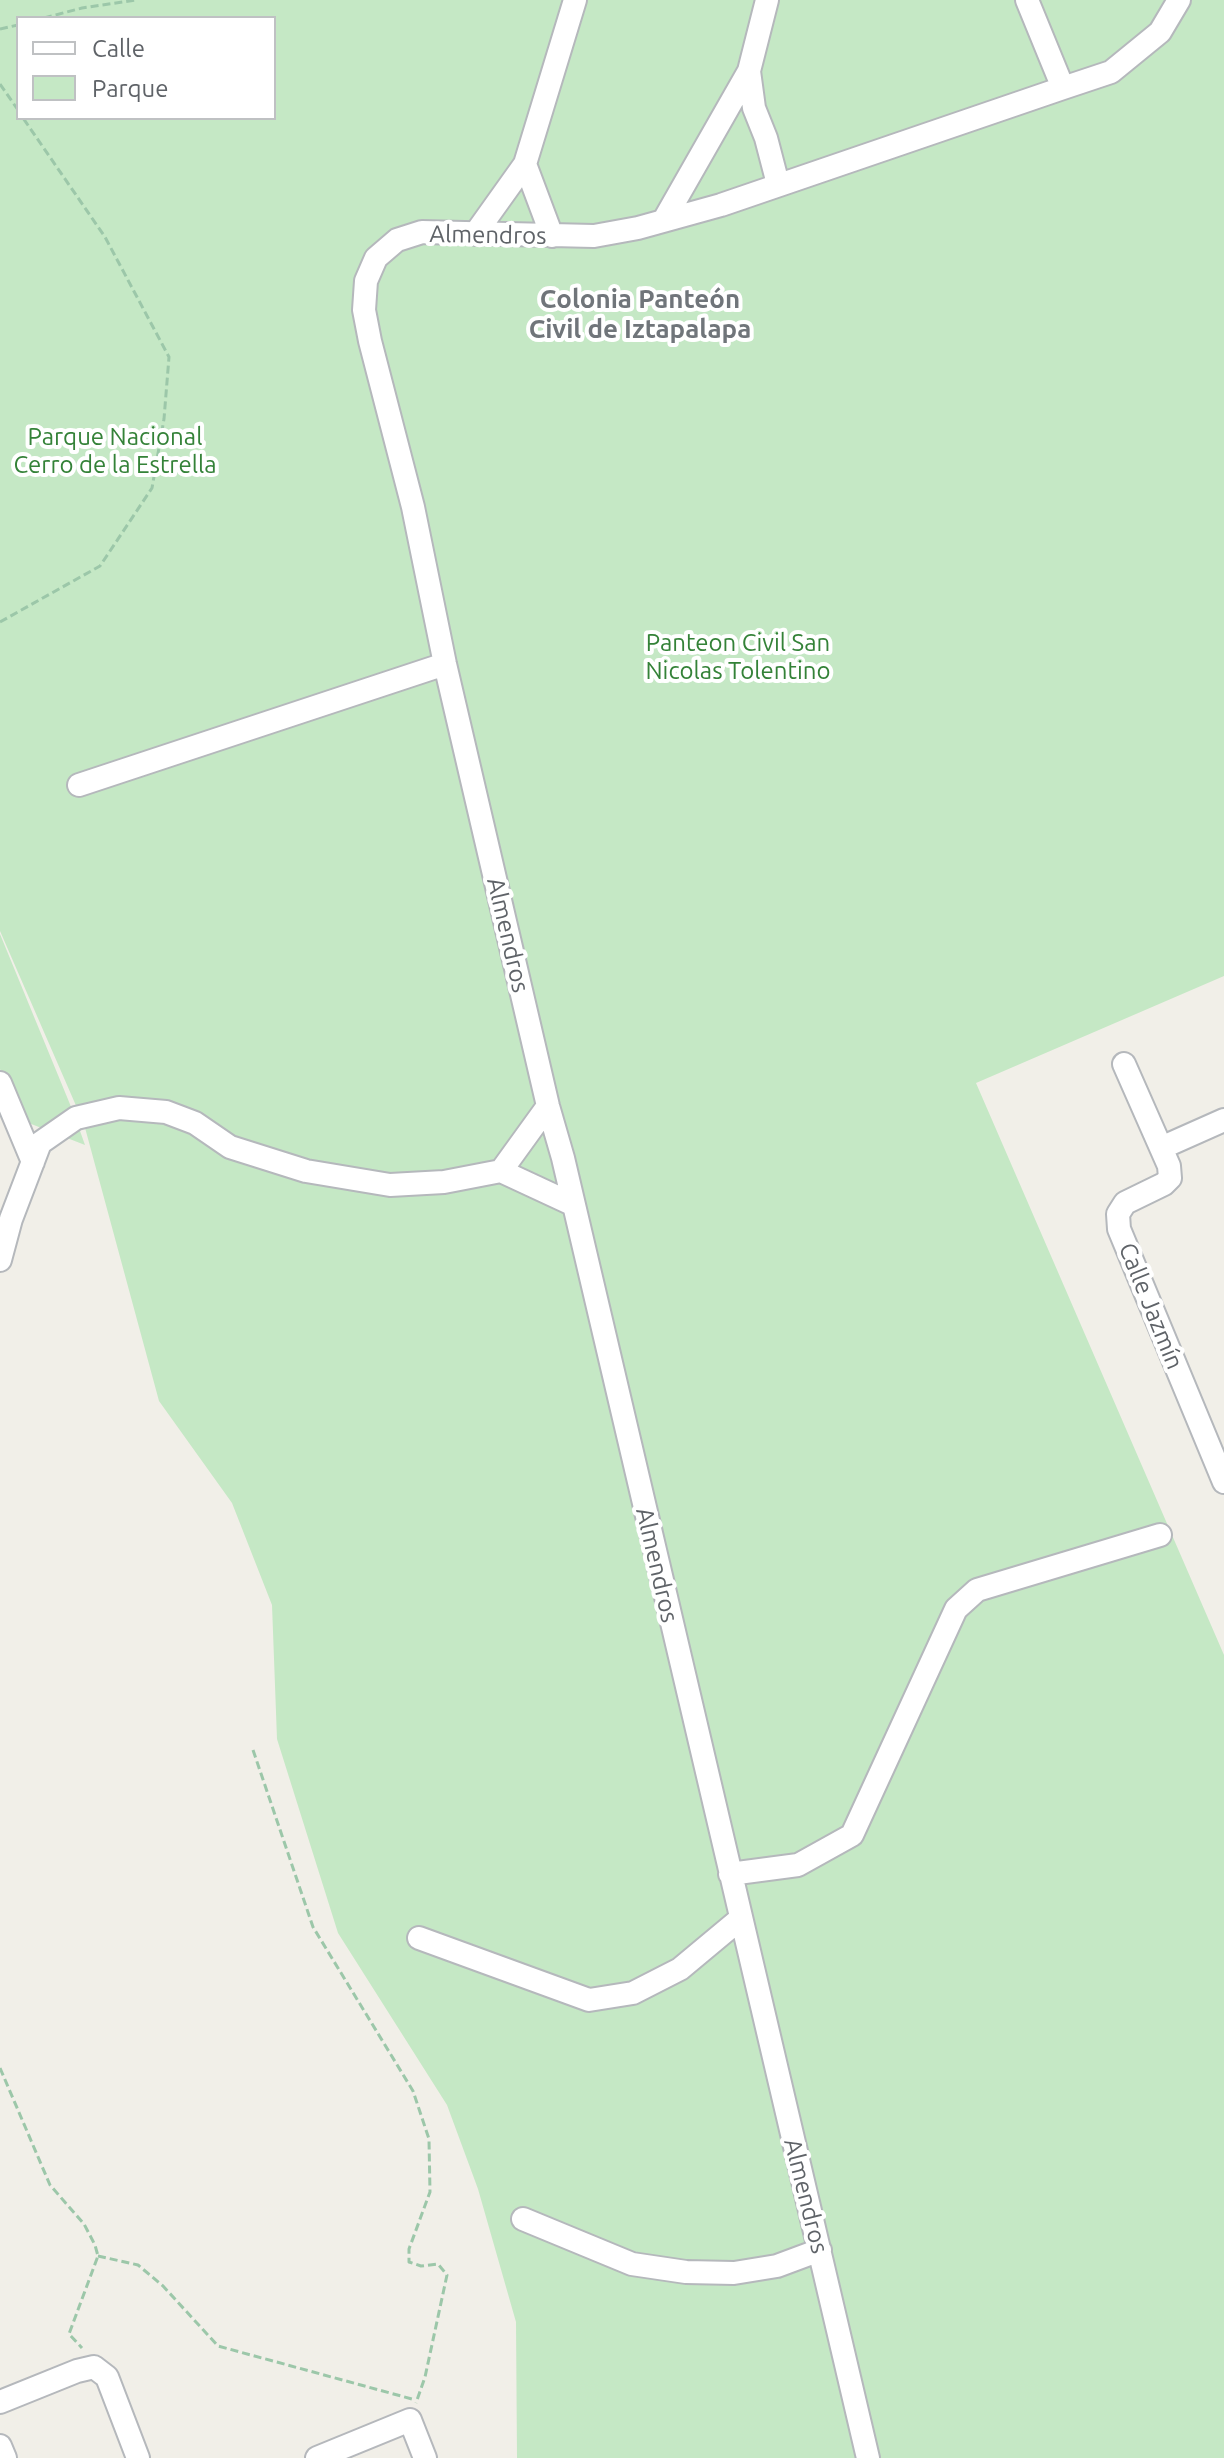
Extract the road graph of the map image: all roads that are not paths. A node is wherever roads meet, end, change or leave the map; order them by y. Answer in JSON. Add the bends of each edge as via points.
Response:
{"nodes":[{"id":1,"x":575,"y":0,"type":"edge"},
{"id":2,"x":767,"y":0,"type":"edge"},
{"id":3,"x":1027,"y":0,"type":"edge"},
{"id":4,"x":1179,"y":0,"type":"edge"},
{"id":5,"x":749,"y":71,"type":"junction"},
{"id":6,"x":1063,"y":88,"type":"junction"},
{"id":7,"x":525,"y":164,"type":"junction"},
{"id":8,"x":778,"y":184,"type":"junction"},
{"id":9,"x":664,"y":220,"type":"junction"},
{"id":10,"x":475,"y":234,"type":"junction"},
{"id":11,"x":552,"y":236,"type":"junction"},
{"id":12,"x":445,"y":664,"type":"junction"},
{"id":13,"x":79,"y":785,"type":"dead end"},
{"id":14,"x":1124,"y":1064,"type":"dead end"},
{"id":15,"x":0,"y":1083,"type":"edge"},
{"id":16,"x":548,"y":1106,"type":"junction"},
{"id":17,"x":7,"y":1117,"type":"edge"},
{"id":18,"x":1224,"y":1120,"type":"edge"},
{"id":19,"x":1161,"y":1148,"type":"junction"},
{"id":20,"x":33,"y":1162,"type":"junction"},
{"id":21,"x":501,"y":1171,"type":"junction"},
{"id":22,"x":572,"y":1204,"type":"junction"},
{"id":23,"x":6,"y":1221,"type":"edge"},
{"id":24,"x":0,"y":1260,"type":"edge"},
{"id":25,"x":1224,"y":1482,"type":"edge"},
{"id":26,"x":1160,"y":1535,"type":"dead end"},
{"id":27,"x":730,"y":1874,"type":"junction"},
{"id":28,"x":740,"y":1919,"type":"junction"},
{"id":29,"x":419,"y":1938,"type":"dead end"},
{"id":30,"x":523,"y":2219,"type":"dead end"},
{"id":31,"x":820,"y":2250,"type":"junction"},
{"id":32,"x":0,"y":2402,"type":"edge"},
{"id":33,"x":0,"y":2446,"type":"edge"},
{"id":34,"x":5,"y":2458,"type":"edge"},
{"id":35,"x":138,"y":2458,"type":"edge"},
{"id":36,"x":317,"y":2458,"type":"edge"},
{"id":37,"x":425,"y":2458,"type":"edge"},
{"id":38,"x":868,"y":2458,"type":"edge"}],
"edges":[{"from":1,"to":7,"type":"street"},
{"from":2,"to":5,"type":"street"},
{"from":3,"to":6,"type":"street"},
{"from":4,"to":6,"type":"street","name":"Almendros","via":[[1160,32],[1111,72]]},
{"from":5,"to":8,"type":"street","via":[[754,108]]},
{"from":5,"to":9,"type":"street"},
{"from":6,"to":8,"type":"street","name":"Almendros"},
{"from":7,"to":10,"type":"street"},
{"from":7,"to":11,"type":"street"},
{"from":8,"to":9,"type":"street","name":"Almendros"},
{"from":9,"to":11,"type":"street","name":"Almendros","via":[[594,236]]},
{"from":10,"to":11,"type":"street","name":"Almendros"},
{"from":10,"to":12,"type":"street","name":"Almendros","via":[[422,232],[397,240],[376,258],[366,281],[364,310]]},
{"from":12,"to":13,"type":"street"},
{"from":12,"to":16,"type":"street","name":"Almendros"},
{"from":14,"to":19,"type":"street","name":"Calle Jazmín"},
{"from":15,"to":17,"type":"street"},
{"from":16,"to":21,"type":"street"},
{"from":16,"to":22,"type":"street","name":"Almendros"},
{"from":17,"to":20,"type":"street"},
{"from":18,"to":19,"type":"street"},
{"from":19,"to":25,"type":"street","name":"Calle Jazmín","via":[[1170,1178],[1125,1203],[1118,1214],[1119,1229]]},
{"from":20,"to":21,"type":"street","via":[[40,1143],[76,1118],[119,1108],[166,1112],[195,1123],[230,1147],[306,1171],[390,1185]]},
{"from":20,"to":23,"type":"street"},
{"from":21,"to":22,"type":"street"},
{"from":22,"to":27,"type":"street","name":"Almendros"},
{"from":23,"to":24,"type":"street"},
{"from":26,"to":27,"type":"street","via":[[977,1590],[956,1609],[852,1835],[798,1865]]},
{"from":27,"to":28,"type":"street","name":"Almendros"},
{"from":28,"to":29,"type":"street","via":[[680,1969],[633,1993],[589,2000]]},
{"from":28,"to":31,"type":"street","name":"Almendros"},
{"from":30,"to":31,"type":"street","via":[[632,2264],[686,2272],[734,2273],[777,2266]]},
{"from":31,"to":38,"type":"street","name":"Almendros"},
{"from":32,"to":35,"type":"street","via":[[94,2367],[107,2377]]},
{"from":33,"to":34,"type":"street"},
{"from":36,"to":37,"type":"street","via":[[413,2410]]}]}
